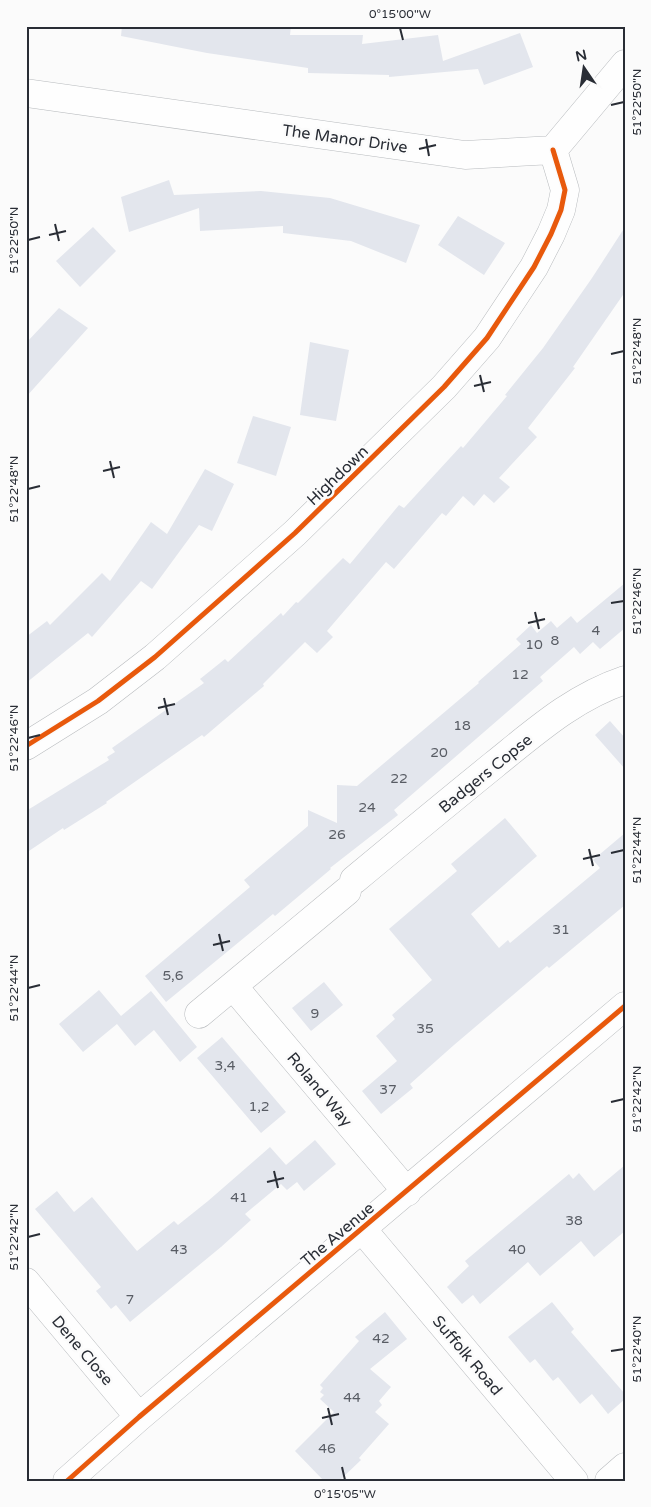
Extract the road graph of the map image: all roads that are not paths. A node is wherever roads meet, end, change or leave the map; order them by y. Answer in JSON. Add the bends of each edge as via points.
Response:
{"nodes":[{"id":1,"x":625,"y":64,"type":"edge"},
{"id":2,"x":26,"y":94,"type":"edge"},
{"id":3,"x":553,"y":150,"type":"junction"},
{"id":4,"x":625,"y":680,"type":"edge"},
{"id":5,"x":26,"y":746,"type":"edge"},
{"id":6,"x":233,"y":986,"type":"junction"},
{"id":7,"x":625,"y":1006,"type":"edge"},
{"id":8,"x":198,"y":1014,"type":"dead end"},
{"id":9,"x":407,"y":1192,"type":"junction"},
{"id":10,"x":362,"y":1229,"type":"junction"},
{"id":11,"x":26,"y":1282,"type":"edge"},
{"id":12,"x":139,"y":1417,"type":"junction"},
{"id":13,"x":625,"y":1467,"type":"edge"},
{"id":14,"x":66,"y":1481,"type":"edge"},
{"id":15,"x":574,"y":1481,"type":"edge"},
{"id":16,"x":610,"y":1481,"type":"edge"}],
"edges":[{"from":1,"to":3,"type":"street"},
{"from":2,"to":3,"type":"street","name":"The Manor Drive","via":[[465,155]]},
{"from":3,"to":5,"type":"street","name":"Highdown","via":[[564,190],[561,210],[551,234],[534,267],[487,338],[444,387],[295,533],[155,657],[98,701]]},
{"from":4,"to":6,"type":"street","name":"Badgers Copse","via":[[596,691],[554,716]]},
{"from":6,"to":8,"type":"street"},
{"from":6,"to":9,"type":"street","name":"Roland Way"},
{"from":7,"to":9,"type":"street","name":"The Avenue"},
{"from":9,"to":10,"type":"street","name":"The Avenue"},
{"from":10,"to":12,"type":"street","name":"The Avenue"},
{"from":10,"to":15,"type":"street","name":"Suffolk Road"},
{"from":11,"to":12,"type":"street","name":"Dene Close"},
{"from":12,"to":14,"type":"street","name":"The Avenue"},
{"from":13,"to":16,"type":"street"}]}
